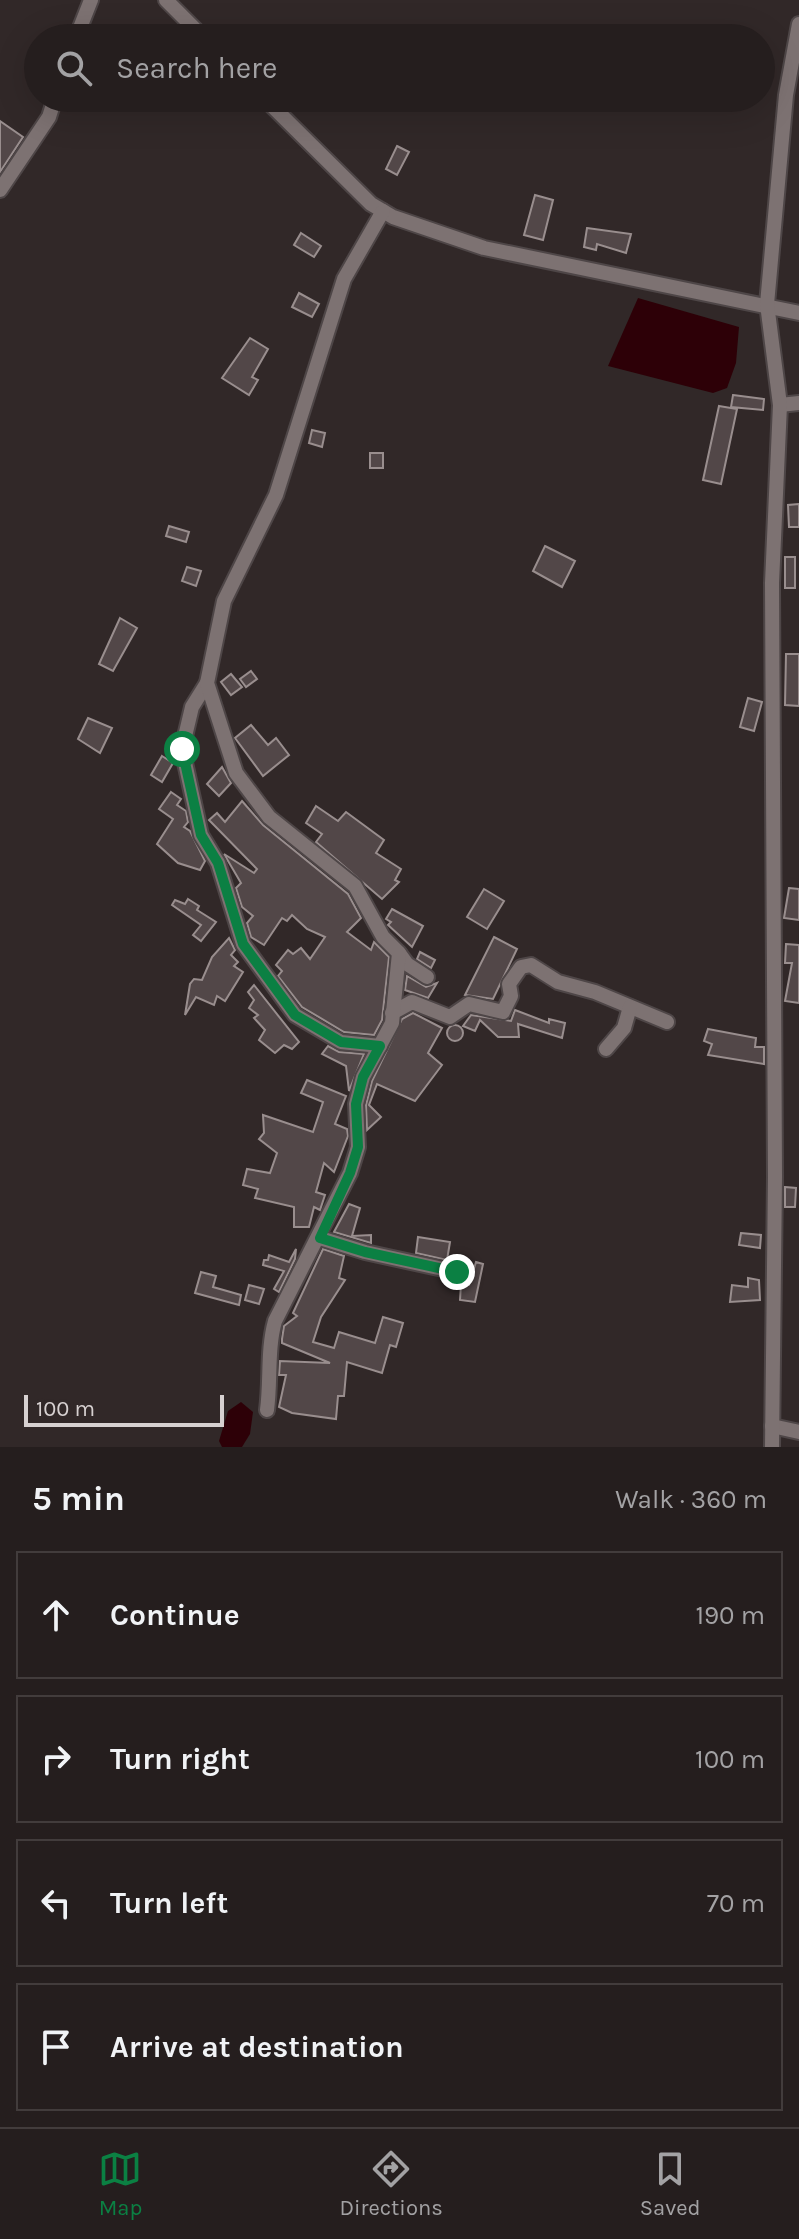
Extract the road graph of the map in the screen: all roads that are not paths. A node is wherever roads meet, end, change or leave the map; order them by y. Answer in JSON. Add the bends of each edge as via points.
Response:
{"nodes":[{"id":1,"x":91,"y":0,"type":"edge"},
{"id":2,"x":166,"y":0,"type":"edge"},
{"id":3,"x":82,"y":24,"type":"edge"},
{"id":4,"x":190,"y":24,"type":"edge"},
{"id":5,"x":799,"y":24,"type":"edge"},
{"id":6,"x":51,"y":112,"type":"edge"},
{"id":7,"x":279,"y":112,"type":"edge"},
{"id":8,"x":0,"y":190,"type":"edge"},
{"id":9,"x":383,"y":211,"type":"junction"},
{"id":10,"x":767,"y":304,"type":"junction"},
{"id":11,"x":799,"y":313,"type":"edge"},
{"id":12,"x":799,"y":403,"type":"edge"},
{"id":13,"x":780,"y":405,"type":"junction"},
{"id":14,"x":207,"y":683,"type":"junction"},
{"id":15,"x":399,"y":953,"type":"junction"},
{"id":16,"x":427,"y":977,"type":"dead end"},
{"id":17,"x":630,"y":1007,"type":"junction"},
{"id":18,"x":392,"y":1013,"type":"junction"},
{"id":19,"x":667,"y":1022,"type":"dead end"},
{"id":20,"x":380,"y":1046,"type":"junction"},
{"id":21,"x":606,"y":1049,"type":"dead end"},
{"id":22,"x":320,"y":1238,"type":"junction"},
{"id":23,"x":457,"y":1272,"type":"dead end"},
{"id":24,"x":267,"y":1410,"type":"dead end"},
{"id":25,"x":772,"y":1426,"type":"junction"},
{"id":26,"x":799,"y":1432,"type":"edge"},
{"id":27,"x":772,"y":1447,"type":"edge"}],
"edges":[{"from":1,"to":3,"type":"street"},
{"from":2,"to":4,"type":"street"},
{"from":5,"to":10,"type":"street","via":[[786,95]]},
{"from":6,"to":8,"type":"street"},
{"from":7,"to":9,"type":"street"},
{"from":9,"to":10,"type":"street","via":[[484,248]]},
{"from":9,"to":14,"type":"street","via":[[344,279],[276,495],[224,601]]},
{"from":10,"to":11,"type":"street"},
{"from":10,"to":13,"type":"street"},
{"from":12,"to":13,"type":"street"},
{"from":13,"to":25,"type":"street","via":[[772,583]]},
{"from":14,"to":15,"type":"street","via":[[236,773],[269,817],[355,886],[383,937]]},
{"from":14,"to":20,"type":"street","via":[[192,707],[182,749],[201,835],[218,863],[243,944],[295,1015],[341,1042]]},
{"from":15,"to":16,"type":"street"},
{"from":15,"to":18,"type":"street"},
{"from":17,"to":18,"type":"street","via":[[558,982],[531,965],[521,967],[509,984],[511,996],[503,1012],[469,1004],[450,1017],[412,1002]]},
{"from":17,"to":19,"type":"street"},
{"from":17,"to":21,"type":"street","via":[[624,1028]]},
{"from":18,"to":20,"type":"street"},
{"from":20,"to":22,"type":"street","via":[[356,1104],[358,1147],[350,1173]]},
{"from":22,"to":23,"type":"street"},
{"from":22,"to":24,"type":"street","via":[[275,1321],[269,1343]]},
{"from":25,"to":26,"type":"street"},
{"from":25,"to":27,"type":"street"}]}
